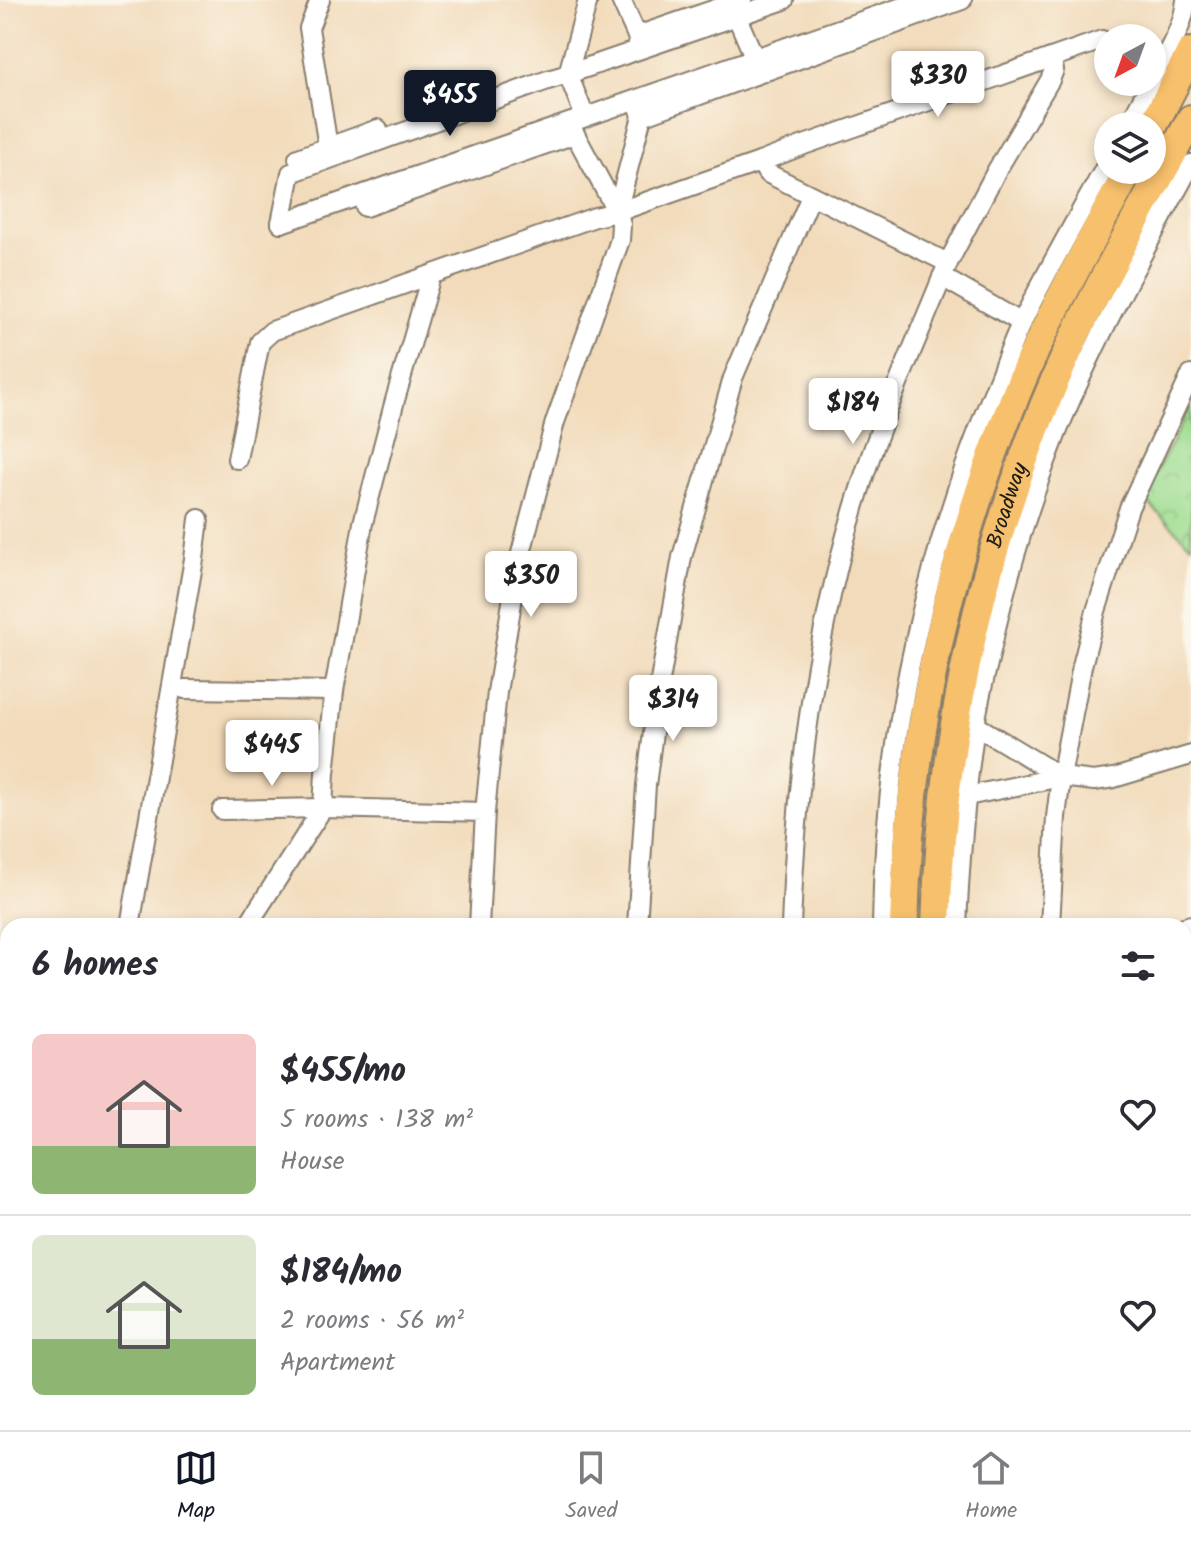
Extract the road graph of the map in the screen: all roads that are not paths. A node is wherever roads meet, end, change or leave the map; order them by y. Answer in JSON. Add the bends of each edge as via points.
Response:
{"nodes":[{"id":1,"x":320,"y":0,"type":"edge"},
{"id":2,"x":588,"y":0,"type":"edge"},
{"id":3,"x":621,"y":0,"type":"edge"},
{"id":4,"x":784,"y":0,"type":"edge"},
{"id":5,"x":922,"y":0,"type":"edge"},
{"id":6,"x":962,"y":0,"type":"edge"},
{"id":7,"x":1186,"y":0,"type":"edge"},
{"id":8,"x":740,"y":8,"type":"edge"},
{"id":9,"x":638,"y":43,"type":"junction"},
{"id":10,"x":1094,"y":43,"type":"edge"},
{"id":11,"x":1166,"y":51,"type":"edge"},
{"id":12,"x":1191,"y":52,"type":"edge"},
{"id":13,"x":1051,"y":58,"type":"junction"},
{"id":14,"x":755,"y":59,"type":"junction"},
{"id":15,"x":568,"y":74,"type":"junction"},
{"id":16,"x":548,"y":80,"type":"junction"},
{"id":17,"x":639,"y":108,"type":"junction"},
{"id":18,"x":1152,"y":112,"type":"edge"},
{"id":19,"x":576,"y":124,"type":"junction"},
{"id":20,"x":1189,"y":125,"type":"edge"},
{"id":21,"x":328,"y":147,"type":"junction"},
{"id":22,"x":298,"y":158,"type":"dead end"},
{"id":23,"x":760,"y":162,"type":"junction"},
{"id":24,"x":1191,"y":164,"type":"edge"},
{"id":25,"x":1096,"y":184,"type":"edge"},
{"id":26,"x":1122,"y":184,"type":"edge"},
{"id":27,"x":811,"y":196,"type":"junction"},
{"id":28,"x":617,"y":212,"type":"junction"},
{"id":29,"x":945,"y":270,"type":"junction"},
{"id":30,"x":431,"y":276,"type":"junction"},
{"id":31,"x":1022,"y":323,"type":"junction"},
{"id":32,"x":1191,"y":375,"type":"edge"},
{"id":33,"x":237,"y":459,"type":"dead end"},
{"id":34,"x":199,"y":519,"type":"dead end"},
{"id":35,"x":941,"y":580,"type":"junction"},
{"id":36,"x":993,"y":594,"type":"junction"},
{"id":37,"x":184,"y":689,"type":"dead end"},
{"id":38,"x":334,"y":691,"type":"junction"},
{"id":39,"x":975,"y":725,"type":"junction"},
{"id":40,"x":1191,"y":755,"type":"edge"},
{"id":41,"x":1061,"y":777,"type":"junction"},
{"id":42,"x":967,"y":796,"type":"junction"},
{"id":43,"x":323,"y":808,"type":"junction"},
{"id":44,"x":222,"y":810,"type":"dead end"},
{"id":45,"x":485,"y":812,"type":"junction"},
{"id":46,"x":131,"y":918,"type":"edge"},
{"id":47,"x":252,"y":918,"type":"edge"},
{"id":48,"x":479,"y":918,"type":"edge"},
{"id":49,"x":638,"y":918,"type":"edge"},
{"id":50,"x":791,"y":918,"type":"edge"},
{"id":51,"x":882,"y":918,"type":"edge"},
{"id":52,"x":905,"y":918,"type":"edge"},
{"id":53,"x":936,"y":918,"type":"edge"},
{"id":54,"x":958,"y":918,"type":"edge"},
{"id":55,"x":1050,"y":918,"type":"edge"}],
"edges":[{"from":1,"to":21,"type":"street","via":[[309,28]]},
{"from":2,"to":15,"type":"street"},
{"from":3,"to":9,"type":"street"},
{"from":4,"to":8,"type":"street"},
{"from":5,"to":14,"type":"street"},
{"from":6,"to":17,"type":"street"},
{"from":7,"to":11,"type":"street"},
{"from":8,"to":9,"type":"street"},
{"from":8,"to":14,"type":"street"},
{"from":9,"to":15,"type":"street"},
{"from":10,"to":13,"type":"street"},
{"from":12,"to":18,"type":"main road"},
{"from":13,"to":23,"type":"street"},
{"from":13,"to":29,"type":"street","via":[[1050,80]]},
{"from":14,"to":17,"type":"street"},
{"from":15,"to":16,"type":"street"},
{"from":15,"to":19,"type":"street"},
{"from":16,"to":19,"type":"street","via":[[291,173],[282,229]]},
{"from":16,"to":21,"type":"street","via":[[544,70]]},
{"from":17,"to":19,"type":"street"},
{"from":17,"to":28,"type":"street"},
{"from":19,"to":28,"type":"street"},
{"from":20,"to":36,"type":"main road","name":"Broadway","via":[[1061,366],[1018,473]]},
{"from":21,"to":22,"type":"street"},
{"from":23,"to":27,"type":"street","via":[[767,173]]},
{"from":23,"to":28,"type":"street"},
{"from":24,"to":36,"type":"street","via":[[1078,384]]},
{"from":25,"to":31,"type":"street"},
{"from":26,"to":35,"type":"main road","name":"Broadway","via":[[1045,330]]},
{"from":27,"to":29,"type":"street"},
{"from":27,"to":49,"type":"street","via":[[733,378],[682,557],[646,785]]},
{"from":28,"to":30,"type":"street"},
{"from":28,"to":45,"type":"street","via":[[620,240],[555,422],[519,561],[497,692]]},
{"from":29,"to":31,"type":"street"},
{"from":29,"to":50,"type":"street","via":[[858,494],[835,575],[802,758]]},
{"from":30,"to":33,"type":"street","via":[[272,331],[260,342]]},
{"from":30,"to":38,"type":"street","via":[[363,523]]},
{"from":31,"to":35,"type":"street","via":[[957,486]]},
{"from":32,"to":41,"type":"street","via":[[1129,508],[1082,666]]},
{"from":34,"to":46,"type":"street"},
{"from":35,"to":51,"type":"street","via":[[911,660],[891,771]]},
{"from":35,"to":52,"type":"main road","name":"Broadway","via":[[912,802]]},
{"from":36,"to":39,"type":"street"},
{"from":36,"to":53,"type":"main road","name":"Broadway","via":[[959,692],[943,804]]},
{"from":37,"to":38,"type":"street"},
{"from":38,"to":43,"type":"street"},
{"from":39,"to":41,"type":"street"},
{"from":39,"to":42,"type":"street"},
{"from":40,"to":41,"type":"street","via":[[1114,778]]},
{"from":41,"to":42,"type":"street"},
{"from":41,"to":55,"type":"street"},
{"from":42,"to":54,"type":"street"},
{"from":43,"to":44,"type":"street"},
{"from":43,"to":45,"type":"street"},
{"from":43,"to":47,"type":"street"},
{"from":45,"to":48,"type":"street"}]}
